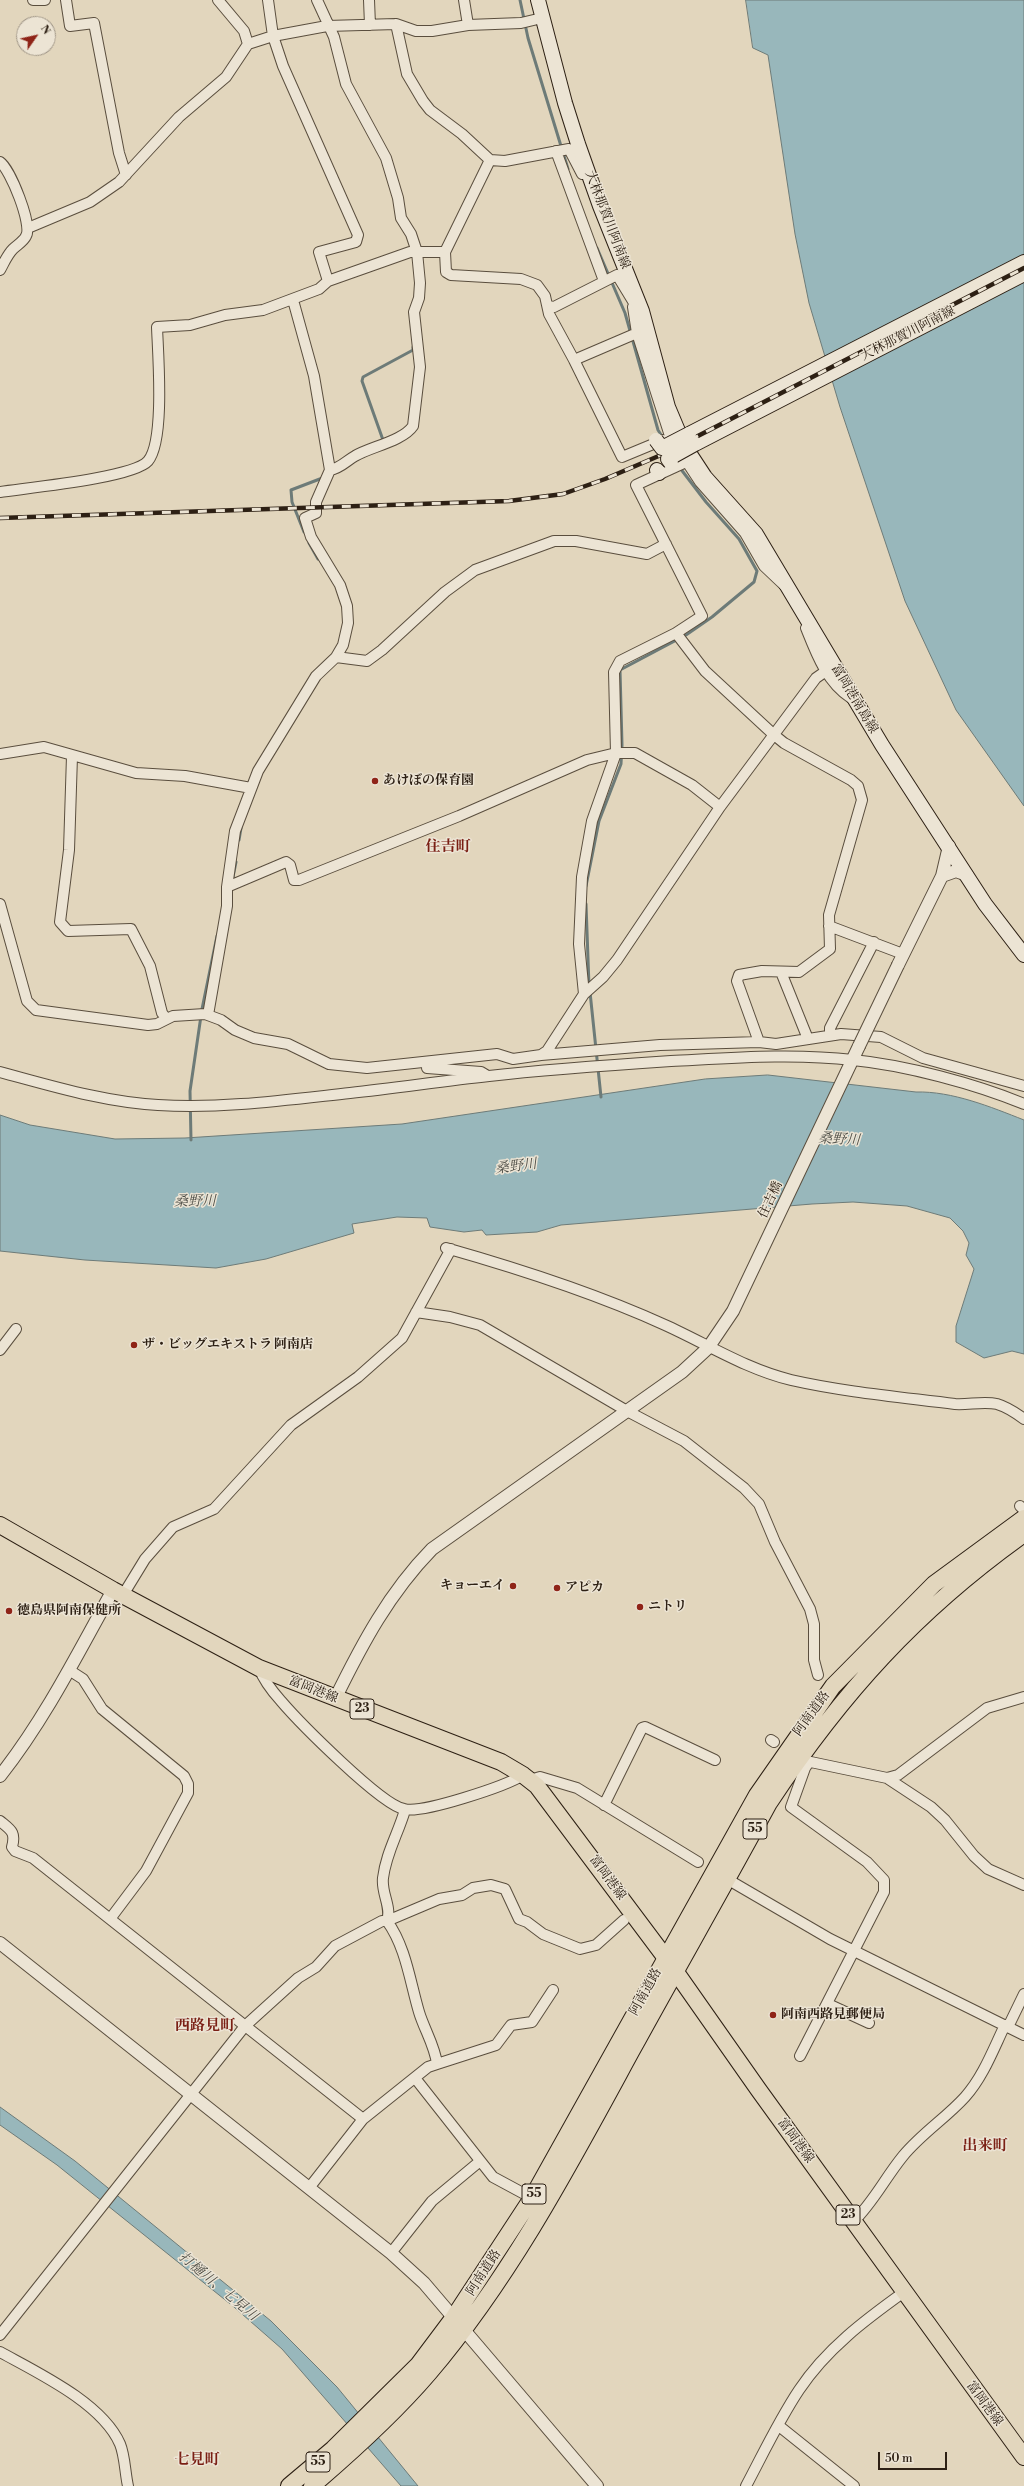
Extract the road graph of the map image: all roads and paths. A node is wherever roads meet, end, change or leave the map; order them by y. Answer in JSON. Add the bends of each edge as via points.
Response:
{"nodes":[{"id":1,"x":33,"y":0,"type":"edge"},
{"id":2,"x":45,"y":0,"type":"edge"},
{"id":3,"x":66,"y":0,"type":"edge"},
{"id":4,"x":218,"y":0,"type":"edge"},
{"id":5,"x":268,"y":0,"type":"edge"},
{"id":6,"x":317,"y":0,"type":"edge"},
{"id":7,"x":369,"y":0,"type":"edge"},
{"id":8,"x":464,"y":0,"type":"edge"},
{"id":9,"x":538,"y":0,"type":"edge"},
{"id":10,"x":542,"y":18,"type":"junction"},
{"id":11,"x":396,"y":24,"type":"junction"},
{"id":12,"x":370,"y":25,"type":"junction"},
{"id":13,"x":468,"y":25,"type":"junction"},
{"id":14,"x":327,"y":26,"type":"junction"},
{"id":15,"x":273,"y":36,"type":"junction"},
{"id":16,"x":248,"y":44,"type":"junction"},
{"id":17,"x":556,"y":151,"type":"junction"},
{"id":18,"x":490,"y":160,"type":"junction"},
{"id":19,"x":0,"y":162,"type":"edge"},
{"id":20,"x":126,"y":175,"type":"junction"},
{"id":21,"x":590,"y":178,"type":"junction"},
{"id":22,"x":28,"y":228,"type":"junction"},
{"id":23,"x":417,"y":252,"type":"junction"},
{"id":24,"x":445,"y":252,"type":"junction"},
{"id":25,"x":1024,"y":262,"type":"edge"},
{"id":26,"x":0,"y":270,"type":"edge"},
{"id":27,"x":1024,"y":274,"type":"edge"},
{"id":28,"x":608,"y":279,"type":"junction"},
{"id":29,"x":328,"y":281,"type":"junction"},
{"id":30,"x":293,"y":300,"type":"junction"},
{"id":31,"x":636,"y":301,"type":"junction"},
{"id":32,"x":548,"y":306,"type":"junction"},
{"id":33,"x":632,"y":335,"type":"junction"},
{"id":34,"x":574,"y":360,"type":"junction"},
{"id":35,"x":703,"y":434,"type":"junction"},
{"id":36,"x":660,"y":440,"type":"junction"},
{"id":37,"x":678,"y":464,"type":"junction"},
{"id":38,"x":330,"y":470,"type":"junction"},
{"id":39,"x":0,"y":492,"type":"edge"},
{"id":40,"x":666,"y":544,"type":"junction"},
{"id":41,"x":789,"y":591,"type":"junction"},
{"id":42,"x":803,"y":615,"type":"junction"},
{"id":43,"x":678,"y":636,"type":"junction"},
{"id":44,"x":336,"y":657,"type":"junction"},
{"id":45,"x":826,"y":671,"type":"junction"},
{"id":46,"x":854,"y":700,"type":"junction"},
{"id":47,"x":773,"y":734,"type":"junction"},
{"id":48,"x":620,"y":753,"type":"junction"},
{"id":49,"x":0,"y":754,"type":"edge"},
{"id":50,"x":72,"y":756,"type":"junction"},
{"id":51,"x":250,"y":788,"type":"junction"},
{"id":52,"x":720,"y":807,"type":"junction"},
{"id":53,"x":949,"y":846,"type":"junction"},
{"id":54,"x":967,"y":875,"type":"junction"},
{"id":55,"x":942,"y":876,"type":"junction"},
{"id":56,"x":227,"y":887,"type":"junction"},
{"id":57,"x":0,"y":904,"type":"edge"},
{"id":58,"x":829,"y":926,"type":"junction"},
{"id":59,"x":874,"y":942,"type":"junction"},
{"id":60,"x":1024,"y":955,"type":"edge"},
{"id":61,"x":901,"y":959,"type":"junction"},
{"id":62,"x":781,"y":972,"type":"junction"},
{"id":63,"x":588,"y":990,"type":"junction"},
{"id":64,"x":203,"y":1015,"type":"junction"},
{"id":65,"x":166,"y":1018,"type":"junction"},
{"id":66,"x":830,"y":1036,"type":"junction"},
{"id":67,"x":808,"y":1039,"type":"junction"},
{"id":68,"x":759,"y":1042,"type":"junction"},
{"id":69,"x":541,"y":1055,"type":"junction"},
{"id":70,"x":851,"y":1063,"type":"junction"},
{"id":71,"x":408,"y":1064,"type":"junction"},
{"id":72,"x":0,"y":1072,"type":"edge"},
{"id":73,"x":488,"y":1076,"type":"junction"},
{"id":74,"x":1024,"y":1086,"type":"edge"},
{"id":75,"x":1024,"y":1104,"type":"edge"},
{"id":76,"x":416,"y":1312,"type":"junction"},
{"id":77,"x":16,"y":1330,"type":"dead end"},
{"id":78,"x":710,"y":1345,"type":"junction"},
{"id":79,"x":0,"y":1350,"type":"edge"},
{"id":80,"x":627,"y":1411,"type":"junction"},
{"id":81,"x":1024,"y":1419,"type":"edge"},
{"id":82,"x":1023,"y":1517,"type":"edge"},
{"id":83,"x":0,"y":1525,"type":"edge"},
{"id":84,"x":118,"y":1592,"type":"junction"},
{"id":85,"x":259,"y":1668,"type":"junction"},
{"id":86,"x":69,"y":1670,"type":"junction"},
{"id":87,"x":818,"y":1675,"type":"dead end"},
{"id":88,"x":1024,"y":1697,"type":"edge"},
{"id":89,"x":335,"y":1699,"type":"junction"},
{"id":90,"x":715,"y":1760,"type":"dead end"},
{"id":91,"x":0,"y":1776,"type":"edge"},
{"id":92,"x":526,"y":1777,"type":"junction"},
{"id":93,"x":886,"y":1778,"type":"junction"},
{"id":94,"x":604,"y":1805,"type":"junction"},
{"id":95,"x":405,"y":1810,"type":"junction"},
{"id":96,"x":0,"y":1821,"type":"edge"},
{"id":97,"x":698,"y":1862,"type":"dead end"},
{"id":98,"x":727,"y":1879,"type":"junction"},
{"id":99,"x":1024,"y":1885,"type":"edge"},
{"id":100,"x":110,"y":1918,"type":"junction"},
{"id":101,"x":624,"y":1920,"type":"dead end"},
{"id":102,"x":387,"y":1921,"type":"junction"},
{"id":103,"x":0,"y":1942,"type":"edge"},
{"id":104,"x":856,"y":1951,"type":"junction"},
{"id":105,"x":666,"y":1957,"type":"junction"},
{"id":106,"x":676,"y":1971,"type":"junction"},
{"id":107,"x":553,"y":1990,"type":"dead end"},
{"id":108,"x":1024,"y":1994,"type":"edge"},
{"id":109,"x":828,"y":2004,"type":"junction"},
{"id":110,"x":869,"y":2023,"type":"dead end"},
{"id":111,"x":245,"y":2026,"type":"junction"},
{"id":112,"x":1007,"y":2026,"type":"junction"},
{"id":113,"x":1024,"y":2035,"type":"edge"},
{"id":114,"x":800,"y":2056,"type":"dead end"},
{"id":115,"x":437,"y":2064,"type":"junction"},
{"id":116,"x":415,"y":2078,"type":"junction"},
{"id":117,"x":191,"y":2093,"type":"junction"},
{"id":118,"x":363,"y":2119,"type":"junction"},
{"id":119,"x":479,"y":2162,"type":"junction"},
{"id":120,"x":309,"y":2188,"type":"junction"},
{"id":121,"x":532,"y":2198,"type":"junction"},
{"id":122,"x":854,"y":2222,"type":"junction"},
{"id":123,"x":391,"y":2253,"type":"junction"},
{"id":124,"x":904,"y":2292,"type":"junction"},
{"id":125,"x":459,"y":2324,"type":"junction"},
{"id":126,"x":0,"y":2335,"type":"edge"},
{"id":127,"x":0,"y":2352,"type":"edge"},
{"id":128,"x":780,"y":2426,"type":"junction"},
{"id":129,"x":350,"y":2443,"type":"junction"},
{"id":130,"x":1024,"y":2457,"type":"edge"},
{"id":131,"x":128,"y":2486,"type":"edge"},
{"id":132,"x":289,"y":2486,"type":"edge"},
{"id":133,"x":312,"y":2486,"type":"edge"},
{"id":134,"x":597,"y":2486,"type":"edge"},
{"id":135,"x":746,"y":2486,"type":"edge"},
{"id":136,"x":854,"y":2486,"type":"edge"}],
"edges":[{"from":1,"to":2,"type":"street"},
{"from":3,"to":20,"type":"street","via":[[70,26],[94,23],[119,153]]},
{"from":4,"to":16,"type":"street","via":[[244,31]]},
{"from":5,"to":15,"type":"street"},
{"from":6,"to":14,"type":"street"},
{"from":7,"to":12,"type":"street"},
{"from":8,"to":13,"type":"street"},
{"from":9,"to":10,"type":"main road","name":"大林那賀川阿南線"},
{"from":10,"to":13,"type":"street","via":[[520,23]]},
{"from":10,"to":21,"type":"main road","name":"大林那賀川阿南線","via":[[565,103]]},
{"from":11,"to":12,"type":"street"},
{"from":11,"to":13,"type":"street","via":[[416,31]]},
{"from":11,"to":18,"type":"street","via":[[407,74],[423,101],[430,110],[462,134]]},
{"from":12,"to":14,"type":"street"},
{"from":14,"to":15,"type":"street"},
{"from":14,"to":23,"type":"street","via":[[336,42],[346,84],[386,158],[394,180],[401,218],[411,234]]},
{"from":15,"to":16,"type":"street"},
{"from":15,"to":29,"type":"street","via":[[295,97],[330,168],[358,234],[356,242],[319,252]]},
{"from":16,"to":20,"type":"street","via":[[226,77],[179,117]]},
{"from":17,"to":18,"type":"street","via":[[505,161]]},
{"from":17,"to":21,"type":"street","via":[[569,149],[582,173]]},
{"from":17,"to":28,"type":"street"},
{"from":18,"to":24,"type":"street"},
{"from":19,"to":22,"type":"street","via":[[14,185]]},
{"from":20,"to":22,"type":"street","via":[[90,202]]},
{"from":21,"to":31,"type":"main road","name":"大林那賀川阿南線"},
{"from":22,"to":26,"type":"street","via":[[27,236],[11,251]]},
{"from":23,"to":24,"type":"street"},
{"from":23,"to":29,"type":"street","via":[[410,252]]},
{"from":23,"to":38,"type":"street","via":[[420,283],[414,312],[420,367],[413,426],[402,435],[354,456],[343,465]]},
{"from":24,"to":32,"type":"street","via":[[446,272],[451,275],[531,281],[537,284]]},
{"from":25,"to":35,"type":"main road","name":"大林那賀川阿南線"},
{"from":27,"to":35,"type":"main road","name":"大林那賀川阿南線"},
{"from":28,"to":31,"type":"street","via":[[617,275]]},
{"from":28,"to":32,"type":"street","via":[[554,307]]},
{"from":29,"to":30,"type":"street","via":[[319,289]]},
{"from":30,"to":38,"type":"street","via":[[314,376]]},
{"from":30,"to":39,"type":"street","via":[[263,310],[225,315],[190,325],[157,327],[159,416],[156,439],[148,461],[139,467],[119,474]]},
{"from":31,"to":33,"type":"street"},
{"from":31,"to":35,"type":"main road","name":"大林那賀川阿南線","via":[[668,407]]},
{"from":32,"to":34,"type":"street","via":[[549,314]]},
{"from":33,"to":34,"type":"street"},
{"from":33,"to":36,"type":"street"},
{"from":34,"to":36,"type":"street","via":[[622,457]]},
{"from":35,"to":36,"type":"main road","name":"大林那賀川阿南線","bridge":true,"via":[[662,448]]},
{"from":35,"to":37,"type":"main road","name":"大林那賀川阿南線","bridge":true,"via":[[668,459]]},
{"from":35,"to":41,"type":"main road","name":"富岡港南島線","via":[[705,477],[756,534]]},
{"from":36,"to":37,"type":"street"},
{"from":37,"to":40,"type":"street","via":[[636,485]]},
{"from":37,"to":41,"type":"street","via":[[700,482],[745,533],[764,566]]},
{"from":38,"to":44,"type":"street","via":[[316,502],[316,513],[304,518],[311,537],[340,585],[347,606],[348,623],[344,645]]},
{"from":40,"to":43,"type":"street","via":[[702,616]]},
{"from":40,"to":44,"type":"street","via":[[647,554],[576,541],[554,541],[467,574],[367,661]]},
{"from":41,"to":42,"type":"main road","name":"富岡港南島線"},
{"from":42,"to":45,"type":"street","via":[[810,638]]},
{"from":42,"to":46,"type":"main road","name":"富岡港南島線"},
{"from":43,"to":47,"type":"street","via":[[705,671]]},
{"from":43,"to":48,"type":"street","via":[[620,661],[616,666]]},
{"from":44,"to":51,"type":"street","via":[[308,687]]},
{"from":45,"to":46,"type":"street"},
{"from":45,"to":47,"type":"street","via":[[816,678]]},
{"from":46,"to":53,"type":"main road","name":"富岡港南島線"},
{"from":47,"to":52,"type":"street"},
{"from":47,"to":58,"type":"street","via":[[789,746],[851,780],[861,794],[862,800],[829,915]]},
{"from":48,"to":52,"type":"street","via":[[635,753],[692,785]]},
{"from":48,"to":56,"type":"street","via":[[587,760],[458,816],[299,880],[294,880],[290,865],[286,862]]},
{"from":48,"to":63,"type":"street","via":[[592,821],[582,877],[579,944]]},
{"from":49,"to":50,"type":"street","via":[[44,747]]},
{"from":50,"to":51,"type":"street","via":[[136,773],[185,776]]},
{"from":50,"to":65,"type":"street","via":[[69,850],[60,922],[68,931],[131,929],[150,966],[162,1013]]},
{"from":51,"to":56,"type":"street","via":[[235,831]]},
{"from":52,"to":63,"type":"street","via":[[617,960]]},
{"from":53,"to":54,"type":"main road","name":"富岡港南島線"},
{"from":53,"to":55,"type":"street","name":"住吉橋"},
{"from":54,"to":55,"type":"street","via":[[956,871]]},
{"from":54,"to":60,"type":"main road","name":"富岡港南島線","via":[[985,904]]},
{"from":55,"to":61,"type":"street","name":"住吉橋"},
{"from":56,"to":64,"type":"street","via":[[227,906]]},
{"from":57,"to":65,"type":"street","via":[[27,1001],[36,1010],[148,1025],[157,1024]]},
{"from":58,"to":59,"type":"street"},
{"from":58,"to":62,"type":"street","via":[[830,949],[826,953],[799,972]]},
{"from":59,"to":61,"type":"street"},
{"from":59,"to":66,"type":"street","via":[[830,1028]]},
{"from":61,"to":70,"type":"street","name":"住吉橋","bridge":true},
{"from":62,"to":67,"type":"street"},
{"from":62,"to":68,"type":"street","via":[[744,972],[739,975],[737,981]]},
{"from":63,"to":69,"type":"street","via":[[554,1042]]},
{"from":64,"to":65,"type":"street"},
{"from":64,"to":71,"type":"street","via":[[242,1033],[288,1044],[329,1064],[368,1068]]},
{"from":66,"to":67,"type":"street"},
{"from":66,"to":74,"type":"street","via":[[841,1034],[881,1037],[923,1058]]},
{"from":67,"to":68,"type":"street","via":[[776,1044]]},
{"from":68,"to":69,"type":"street","via":[[607,1049]]},
{"from":69,"to":71,"type":"street","via":[[513,1059],[497,1054]]},
{"from":70,"to":73,"type":"street","via":[[730,1058],[591,1066]]},
{"from":70,"to":75,"type":"street","via":[[902,1068],[1001,1094]]},
{"from":70,"to":78,"type":"street","name":"住吉橋","via":[[733,1311]]},
{"from":71,"to":73,"type":"street","via":[[418,1068],[438,1067],[481,1072]]},
{"from":72,"to":73,"type":"street","via":[[70,1092],[114,1100],[187,1106],[398,1089]]},
{"from":76,"to":78,"type":"street","via":[[449,1248],[516,1268],[615,1304]]},
{"from":76,"to":80,"type":"street","via":[[450,1317],[480,1326]]},
{"from":76,"to":84,"type":"street","via":[[402,1338],[389,1351],[358,1377],[291,1425],[214,1509],[173,1527]]},
{"from":77,"to":79,"type":"street"},
{"from":78,"to":80,"type":"street","name":"住吉橋","via":[[682,1372]]},
{"from":78,"to":81,"type":"street","via":[[743,1364],[790,1380],[957,1404],[996,1404]]},
{"from":80,"to":87,"type":"street","via":[[684,1441],[744,1488],[759,1504],[775,1542],[810,1609],[815,1646],[814,1660]]},
{"from":80,"to":89,"type":"street","name":"住吉橋","via":[[432,1549],[402,1581],[374,1623]]},
{"from":82,"to":98,"type":"main road","name":"阿南道路","number":"55","via":[[978,1566],[943,1596],[847,1695],[807,1746],[769,1803]]},
{"from":82,"to":105,"type":"main road","name":"阿南道路","number":"55","via":[[934,1584],[833,1686],[756,1795]]},
{"from":83,"to":84,"type":"main road","name":"富岡港線","number":"23"},
{"from":84,"to":85,"type":"main road","name":"富岡港線","number":"23"},
{"from":84,"to":86,"type":"street"},
{"from":85,"to":89,"type":"main road","name":"富岡港線","number":"23"},
{"from":85,"to":95,"type":"street","via":[[264,1680],[281,1701],[332,1752],[381,1796]]},
{"from":86,"to":91,"type":"street","via":[[20,1750]]},
{"from":86,"to":100,"type":"street","via":[[83,1679],[102,1709],[184,1776],[188,1784],[188,1793],[146,1871]]},
{"from":88,"to":93,"type":"street","via":[[987,1708],[898,1775]]},
{"from":89,"to":92,"type":"main road","name":"富岡港線","number":"23","via":[[501,1762]]},
{"from":90,"to":94,"type":"street","via":[[645,1727],[642,1728]]},
{"from":92,"to":94,"type":"street","via":[[540,1777],[577,1788]]},
{"from":92,"to":95,"type":"street","via":[[446,1803]]},
{"from":92,"to":105,"type":"main road","name":"富岡港線","number":"23","via":[[552,1803]]},
{"from":93,"to":99,"type":"street","via":[[931,1807],[988,1869]]},
{"from":93,"to":104,"type":"street","via":[[808,1762],[791,1807],[867,1862],[884,1880],[884,1892]]},
{"from":94,"to":97,"type":"street"},
{"from":95,"to":102,"type":"street","via":[[399,1830],[391,1843],[383,1878],[382,1889],[390,1914]]},
{"from":96,"to":100,"type":"street","via":[[13,1831],[15,1835],[12,1847],[15,1851],[33,1858]]},
{"from":98,"to":104,"type":"street","via":[[794,1919]]},
{"from":98,"to":106,"type":"main road","name":"阿南道路","number":"55"},
{"from":100,"to":111,"type":"street"},
{"from":101,"to":102,"type":"street","via":[[596,1945],[580,1949],[543,1934],[519,1919],[505,1889],[491,1885],[473,1888],[462,1895],[439,1899]]},
{"from":102,"to":111,"type":"street","via":[[382,1921],[335,1946],[316,1967],[298,1978]]},
{"from":102,"to":115,"type":"street","via":[[393,1929],[411,1977],[419,2012]]},
{"from":103,"to":117,"type":"street"},
{"from":104,"to":109,"type":"street"},
{"from":104,"to":112,"type":"street"},
{"from":105,"to":106,"type":"main road","name":"富岡港線","number":"23"},
{"from":105,"to":121,"type":"main road","name":"阿南道路","number":"55"},
{"from":106,"to":122,"type":"main road","name":"富岡港線","number":"23"},
{"from":106,"to":125,"type":"main road","name":"阿南道路","number":"55","via":[[550,2200],[510,2265]]},
{"from":107,"to":115,"type":"street","via":[[532,2022],[511,2025],[496,2045]]},
{"from":108,"to":112,"type":"street"},
{"from":109,"to":110,"type":"street"},
{"from":109,"to":114,"type":"street"},
{"from":111,"to":117,"type":"street"},
{"from":111,"to":118,"type":"street"},
{"from":112,"to":113,"type":"street"},
{"from":112,"to":122,"type":"street","via":[[985,2067],[964,2097],[913,2144]]},
{"from":115,"to":116,"type":"street","via":[[428,2067]]},
{"from":116,"to":118,"type":"street"},
{"from":116,"to":119,"type":"street"},
{"from":117,"to":120,"type":"street"},
{"from":117,"to":126,"type":"street"},
{"from":118,"to":120,"type":"street"},
{"from":119,"to":121,"type":"street","via":[[493,2177]]},
{"from":119,"to":123,"type":"street","via":[[432,2200]]},
{"from":120,"to":123,"type":"street"},
{"from":121,"to":125,"type":"main road","name":"阿南道路","number":"55"},
{"from":122,"to":124,"type":"main road","name":"富岡港線","number":"23"},
{"from":123,"to":125,"type":"street","via":[[424,2283]]},
{"from":124,"to":128,"type":"street","via":[[836,2345],[799,2390]]},
{"from":124,"to":130,"type":"main road","name":"富岡港線","number":"23"},
{"from":125,"to":129,"type":"main road","name":"阿南道路","number":"55","via":[[418,2365],[378,2416]]},
{"from":125,"to":134,"type":"street"},
{"from":127,"to":131,"type":"street","via":[[42,2375],[95,2412],[113,2432],[120,2445]]},
{"from":128,"to":135,"type":"street"},
{"from":128,"to":136,"type":"street"},
{"from":129,"to":132,"type":"main road","name":"阿南道路","number":"55"},
{"from":129,"to":133,"type":"main road","name":"阿南道路","number":"55"}]}
